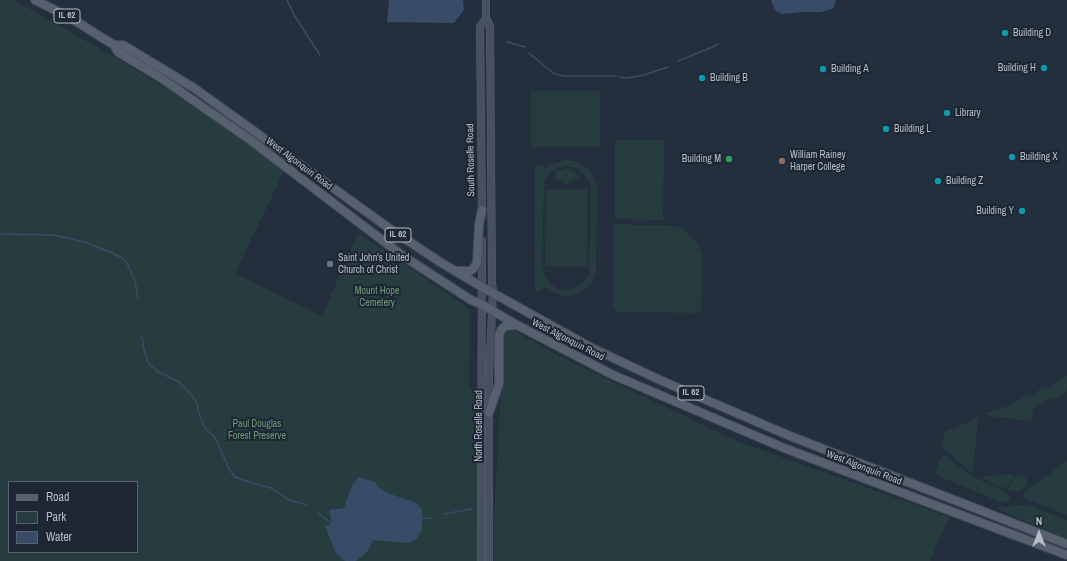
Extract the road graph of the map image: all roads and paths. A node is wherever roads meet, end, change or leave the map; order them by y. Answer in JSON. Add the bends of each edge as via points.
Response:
{"nodes":[{"id":1,"x":35,"y":0,"type":"edge"},
{"id":2,"x":486,"y":0,"type":"edge"},
{"id":3,"x":486,"y":18,"type":"junction"},
{"id":4,"x":114,"y":45,"type":"junction"},
{"id":5,"x":482,"y":210,"type":"junction"},
{"id":6,"x":456,"y":271,"type":"junction"},
{"id":7,"x":482,"y":287,"type":"junction"},
{"id":8,"x":493,"y":292,"type":"junction"},
{"id":9,"x":481,"y":304,"type":"junction"},
{"id":10,"x":493,"y":311,"type":"junction"},
{"id":11,"x":517,"y":325,"type":"junction"},
{"id":12,"x":489,"y":413,"type":"junction"},
{"id":13,"x":1067,"y":544,"type":"edge"},
{"id":14,"x":1067,"y":555,"type":"edge"},
{"id":15,"x":481,"y":561,"type":"edge"},
{"id":16,"x":489,"y":561,"type":"edge"}],
"edges":[{"from":1,"to":4,"type":"main road","name":"West Algonquin Road","number":"IL 62","via":[[69,17]]},
{"from":2,"to":3,"type":"main road","name":"South Roselle Road"},
{"from":3,"to":5,"type":"main road","name":"South Roselle Road","via":[[480,27]]},
{"from":3,"to":8,"type":"main road","name":"South Roselle Road","via":[[490,26]]},
{"from":4,"to":6,"type":"main road","name":"West Algonquin Road","number":"IL 62","via":[[123,45],[194,88],[393,231]]},
{"from":4,"to":9,"type":"main road","name":"West Algonquin Road","number":"IL 62","via":[[118,52],[161,78],[249,139],[403,256]]},
{"from":5,"to":6,"type":"main road","via":[[477,263],[470,271]]},
{"from":5,"to":7,"type":"main road","name":"South Roselle Road"},
{"from":6,"to":7,"type":"main road","name":"West Algonquin Road","number":"IL 62"},
{"from":7,"to":8,"type":"main road","name":"West Algonquin Road","number":"IL 62"},
{"from":7,"to":9,"type":"main road","name":"South Roselle Road"},
{"from":8,"to":10,"type":"main road","name":"North Roselle Road"},
{"from":8,"to":13,"type":"main road","name":"West Algonquin Road","number":"IL 62","via":[[592,348],[660,380],[790,436]]},
{"from":9,"to":10,"type":"main road","name":"West Algonquin Road","number":"IL 62"},
{"from":9,"to":15,"type":"main road","name":"North Roselle Road"},
{"from":10,"to":11,"type":"main road","name":"West Algonquin Road","number":"IL 62"},
{"from":10,"to":12,"type":"main road","name":"North Roselle Road"},
{"from":11,"to":12,"type":"main road","via":[[505,326],[499,336],[499,384]]},
{"from":11,"to":14,"type":"main road","name":"West Algonquin Road","number":"IL 62","via":[[613,375],[784,448]]},
{"from":12,"to":16,"type":"main road","name":"North Roselle Road"}]}
